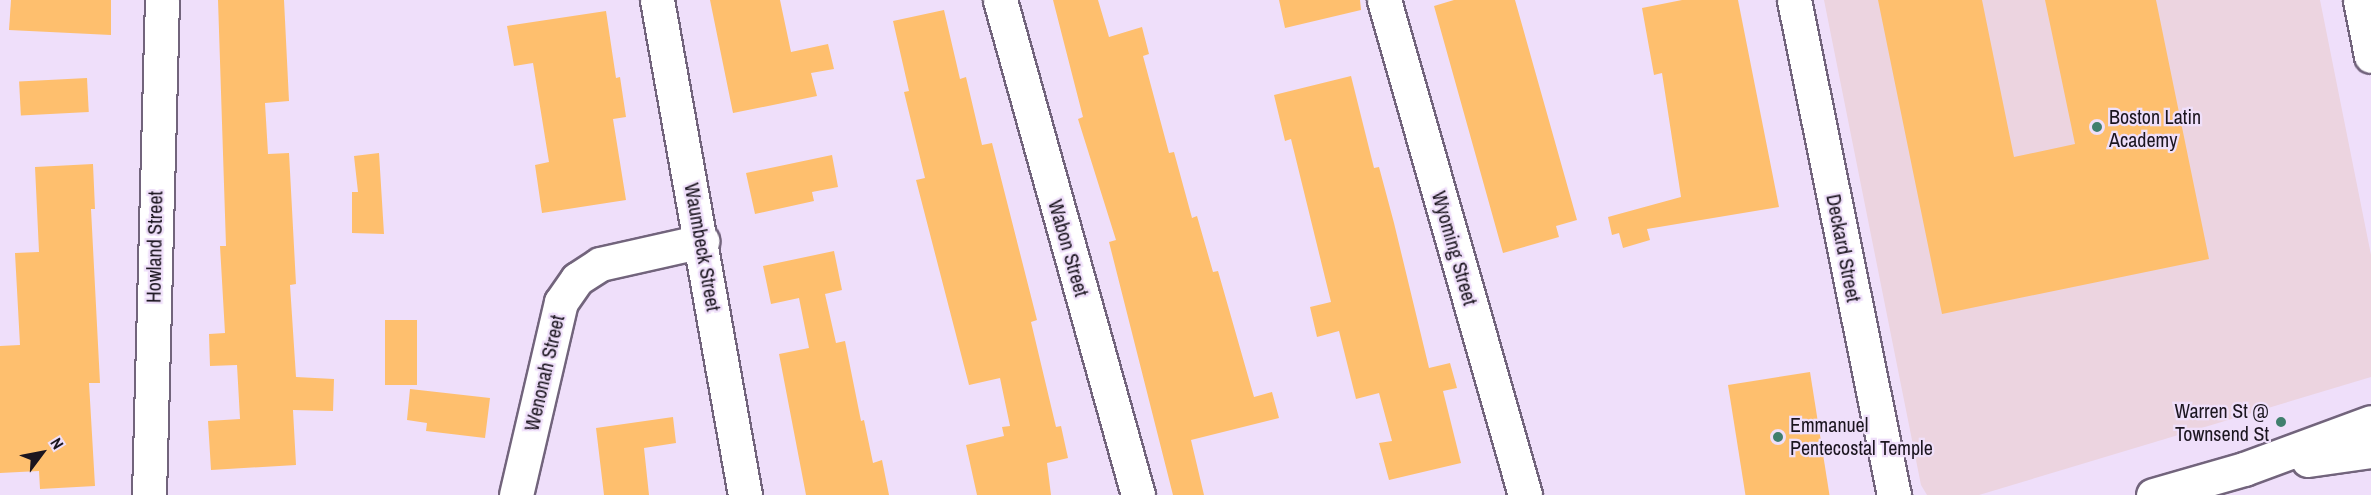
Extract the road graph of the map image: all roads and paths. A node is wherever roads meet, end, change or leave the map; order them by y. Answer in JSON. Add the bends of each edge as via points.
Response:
{"nodes":[{"id":1,"x":162,"y":0,"type":"edge"},
{"id":2,"x":657,"y":0,"type":"edge"},
{"id":3,"x":1000,"y":0,"type":"edge"},
{"id":4,"x":1384,"y":0,"type":"edge"},
{"id":5,"x":1794,"y":0,"type":"edge"},
{"id":6,"x":2360,"y":0,"type":"edge"},
{"id":7,"x":2371,"y":56,"type":"edge"},
{"id":8,"x":702,"y":241,"type":"junction"},
{"id":9,"x":2371,"y":422,"type":"edge"},
{"id":10,"x":2371,"y":451,"type":"edge"},
{"id":11,"x":2244,"y":470,"type":"junction"},
{"id":12,"x":149,"y":495,"type":"edge"},
{"id":13,"x":516,"y":495,"type":"edge"},
{"id":14,"x":745,"y":495,"type":"edge"},
{"id":15,"x":1138,"y":495,"type":"edge"},
{"id":16,"x":1525,"y":495,"type":"edge"},
{"id":17,"x":1894,"y":495,"type":"edge"},
{"id":18,"x":2153,"y":495,"type":"edge"}],
"edges":[{"from":1,"to":12,"type":"street","name":"Howland Street"},
{"from":2,"to":8,"type":"street","name":"Waumbeck Street"},
{"from":3,"to":15,"type":"street","name":"Wabon Street"},
{"from":4,"to":16,"type":"street","name":"Wyoming Street"},
{"from":5,"to":17,"type":"street","name":"Deckard Street"},
{"from":6,"to":7,"type":"street"},
{"from":8,"to":13,"type":"street","name":"Wenonah Street","via":[[600,264],[577,279],[561,302]]},
{"from":8,"to":14,"type":"street","name":"Waumbeck Street"},
{"from":9,"to":11,"type":"street"},
{"from":10,"to":11,"type":"street"},
{"from":11,"to":18,"type":"street"}]}
